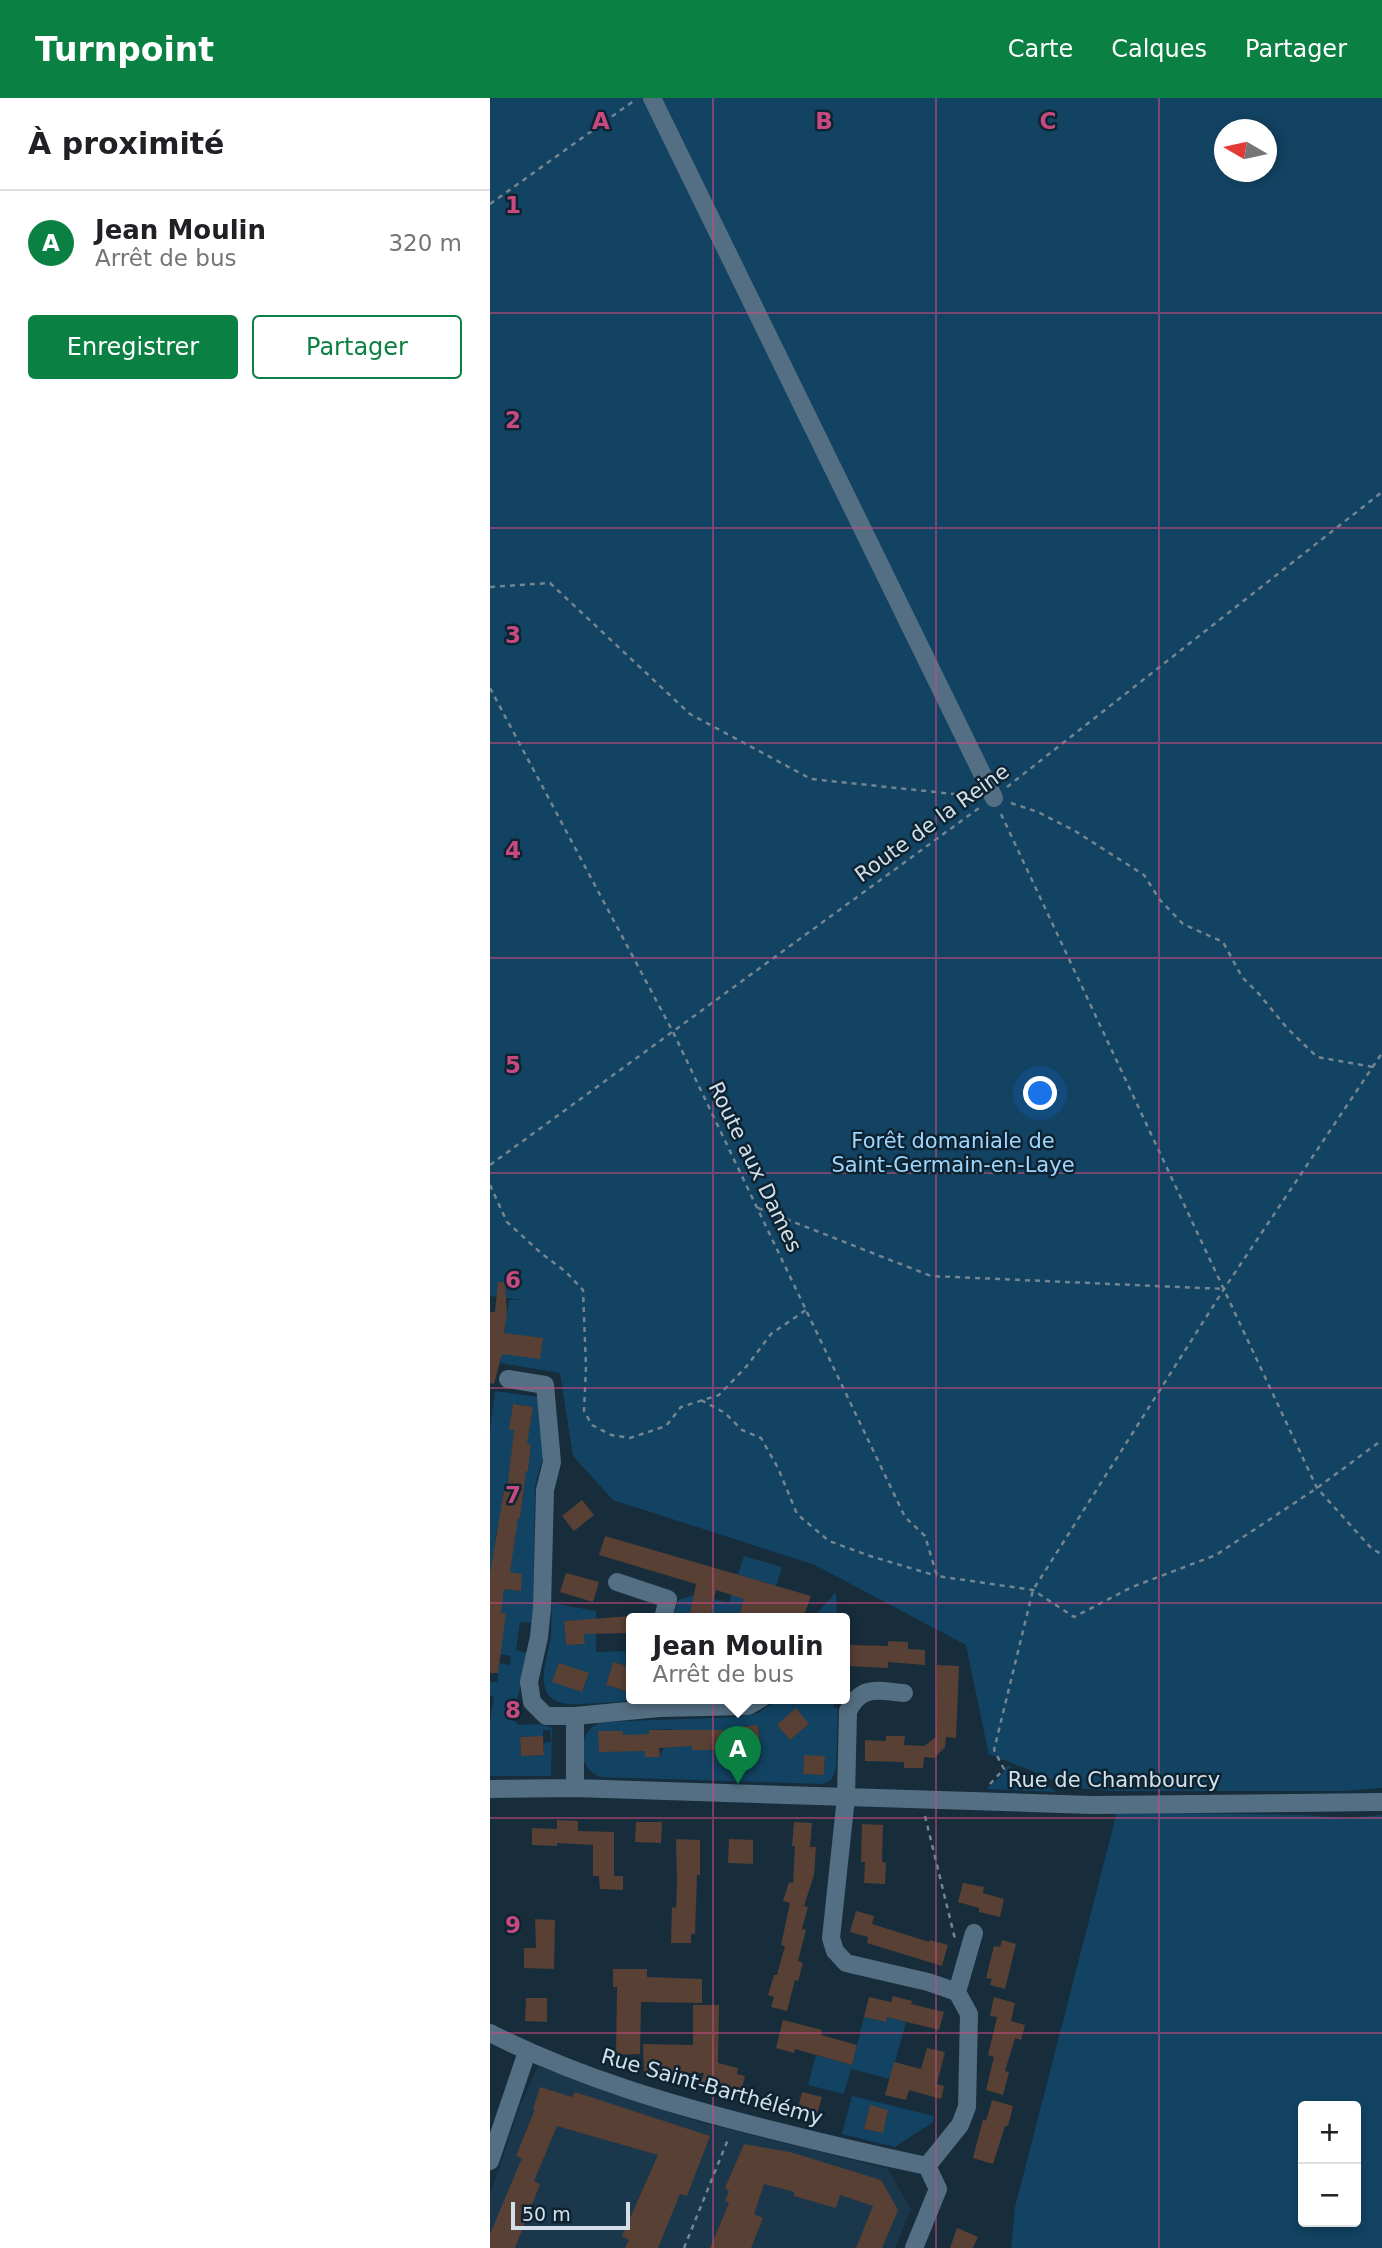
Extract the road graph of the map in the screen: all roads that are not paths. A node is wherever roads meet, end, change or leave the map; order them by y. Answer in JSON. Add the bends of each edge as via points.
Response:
{"nodes":[{"id":1,"x":652,"y":98,"type":"edge"},
{"id":2,"x":993,"y":798,"type":"road end"},
{"id":3,"x":508,"y":1379,"type":"dead end"},
{"id":4,"x":617,"y":1582,"type":"dead end"},
{"id":5,"x":664,"y":1613,"type":"edge"},
{"id":6,"x":904,"y":1693,"type":"dead end"},
{"id":7,"x":653,"y":1704,"type":"edge"},
{"id":8,"x":689,"y":1704,"type":"edge"},
{"id":9,"x":752,"y":1704,"type":"edge"},
{"id":10,"x":575,"y":1716,"type":"junction"},
{"id":11,"x":575,"y":1788,"type":"junction"},
{"id":12,"x":490,"y":1789,"type":"edge"},
{"id":13,"x":846,"y":1797,"type":"junction"},
{"id":14,"x":1382,"y":1802,"type":"edge"},
{"id":15,"x":974,"y":1933,"type":"dead end"},
{"id":16,"x":957,"y":1992,"type":"junction"},
{"id":17,"x":490,"y":2033,"type":"edge"},
{"id":18,"x":527,"y":2052,"type":"junction"},
{"id":19,"x":490,"y":2161,"type":"edge"},
{"id":20,"x":927,"y":2166,"type":"junction"},
{"id":21,"x":914,"y":2248,"type":"edge"}],
"edges":[{"from":1,"to":2,"type":"street"},
{"from":3,"to":10,"type":"street","via":[[545,1385],[552,1462],[545,1490],[539,1637],[528,1682],[532,1702],[546,1716]]},
{"from":4,"to":5,"type":"street","via":[[668,1599]]},
{"from":6,"to":13,"type":"street","via":[[869,1691],[855,1698],[848,1711]]},
{"from":7,"to":10,"type":"street"},
{"from":8,"to":9,"type":"street"},
{"from":10,"to":11,"type":"street"},
{"from":11,"to":12,"type":"street","name":"Rue de Chambourcy"},
{"from":11,"to":13,"type":"street","name":"Rue de Chambourcy"},
{"from":13,"to":14,"type":"street","name":"Rue de Chambourcy","via":[[1093,1805]]},
{"from":13,"to":16,"type":"street","via":[[831,1938],[835,1951],[846,1963]]},
{"from":15,"to":16,"type":"street"},
{"from":16,"to":20,"type":"street","via":[[969,2014],[967,2106],[960,2125]]},
{"from":17,"to":18,"type":"street","name":"Rue Saint-Barthélémy"},
{"from":18,"to":19,"type":"street"},
{"from":18,"to":20,"type":"street","name":"Rue Saint-Barthélémy","via":[[582,2074],[735,2121]]},
{"from":20,"to":21,"type":"street","via":[[938,2189]]}]}
